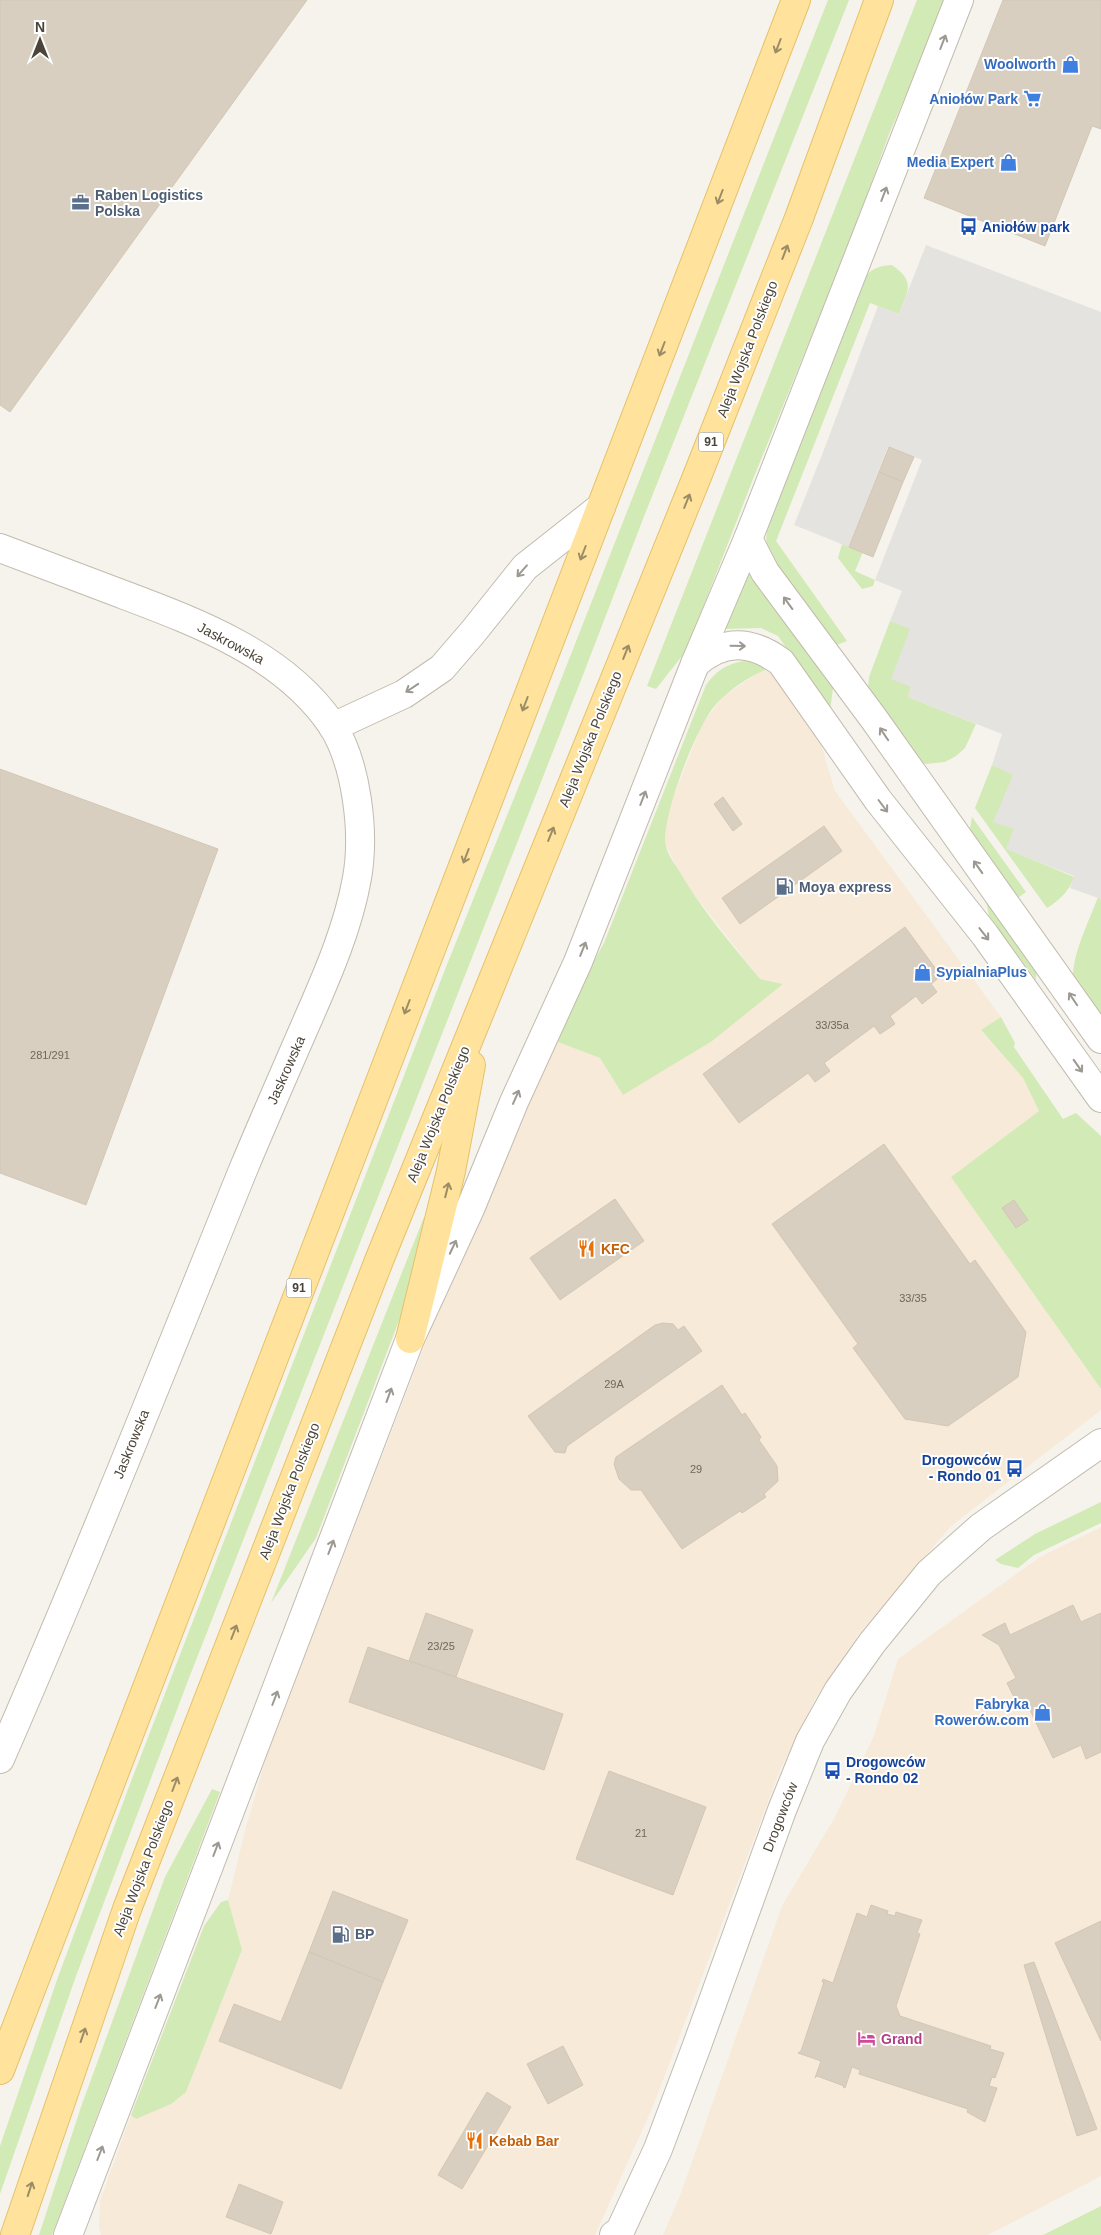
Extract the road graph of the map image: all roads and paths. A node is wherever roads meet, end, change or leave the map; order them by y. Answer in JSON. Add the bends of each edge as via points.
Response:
{"nodes":[{"id":1,"x":796,"y":0,"type":"edge"},
{"id":2,"x":879,"y":0,"type":"edge"},
{"id":3,"x":959,"y":0,"type":"edge"},
{"id":4,"x":601,"y":507,"type":"junction"},
{"id":5,"x":748,"y":539,"type":"junction"},
{"id":6,"x":0,"y":548,"type":"edge"},
{"id":7,"x":695,"y":664,"type":"junction"},
{"id":8,"x":333,"y":727,"type":"junction"},
{"id":9,"x":481,"y":1007,"type":"junction"},
{"id":10,"x":1101,"y":1039,"type":"edge"},
{"id":11,"x":1101,"y":1098,"type":"edge"},
{"id":12,"x":410,"y":1339,"type":"junction"},
{"id":13,"x":1101,"y":1443,"type":"edge"},
{"id":14,"x":1101,"y":1457,"type":"edge"},
{"id":15,"x":1051,"y":1478,"type":"junction"},
{"id":16,"x":0,"y":1759,"type":"edge"},
{"id":17,"x":0,"y":2070,"type":"edge"},
{"id":18,"x":82,"y":2198,"type":"junction"},
{"id":19,"x":618,"y":2234,"type":"edge"},
{"id":20,"x":15,"y":2235,"type":"edge"},
{"id":21,"x":68,"y":2235,"type":"edge"},
{"id":22,"x":90,"y":2235,"type":"edge"}],
"edges":[{"from":1,"to":4,"type":"main road","number":"91","one_way":true},
{"from":9,"to":2,"type":"main road","name":"Aleja Wojska Polskiego","number":"91","one_way":true,"via":[[696,479],[799,218]]},
{"from":5,"to":3,"type":"street","one_way":true},
{"from":4,"to":8,"type":"street","one_way":true,"via":[[525,567],[442,668],[404,694]]},
{"from":4,"to":17,"type":"main road","number":"91","one_way":true},
{"from":5,"to":7,"type":"street"},
{"from":10,"to":5,"type":"street","one_way":true,"via":[[874,719],[765,572]]},
{"from":6,"to":8,"type":"street","name":"Jaskrowska","via":[[180,616],[260,656],[303,691]]},
{"from":7,"to":11,"type":"street","one_way":true,"via":[[715,650],[738,645],[754,647],[781,662],[878,800],[985,935]]},
{"from":12,"to":7,"type":"street","one_way":true,"via":[[578,962]]},
{"from":8,"to":16,"type":"street","name":"Jaskrowska","via":[[349,764],[359,816],[358,874],[349,915],[325,980],[258,1134]]},
{"from":12,"to":9,"type":"main road","one_way":true,"via":[[451,1172]]},
{"from":20,"to":9,"type":"main road","name":"Aleja Wojska Polskiego","number":"91","one_way":true,"via":[[127,1909]]},
{"from":18,"to":12,"type":"street","one_way":true},
{"from":13,"to":15,"type":"street","name":"Drogowców"},
{"from":14,"to":15,"type":"street","name":"Drogowców"},
{"from":15,"to":19,"type":"street","name":"Drogowców","via":[[981,1527],[929,1573],[838,1691],[810,1741],[782,1810],[661,2139]]},
{"from":18,"to":21,"type":"street"},
{"from":18,"to":22,"type":"street"}]}
